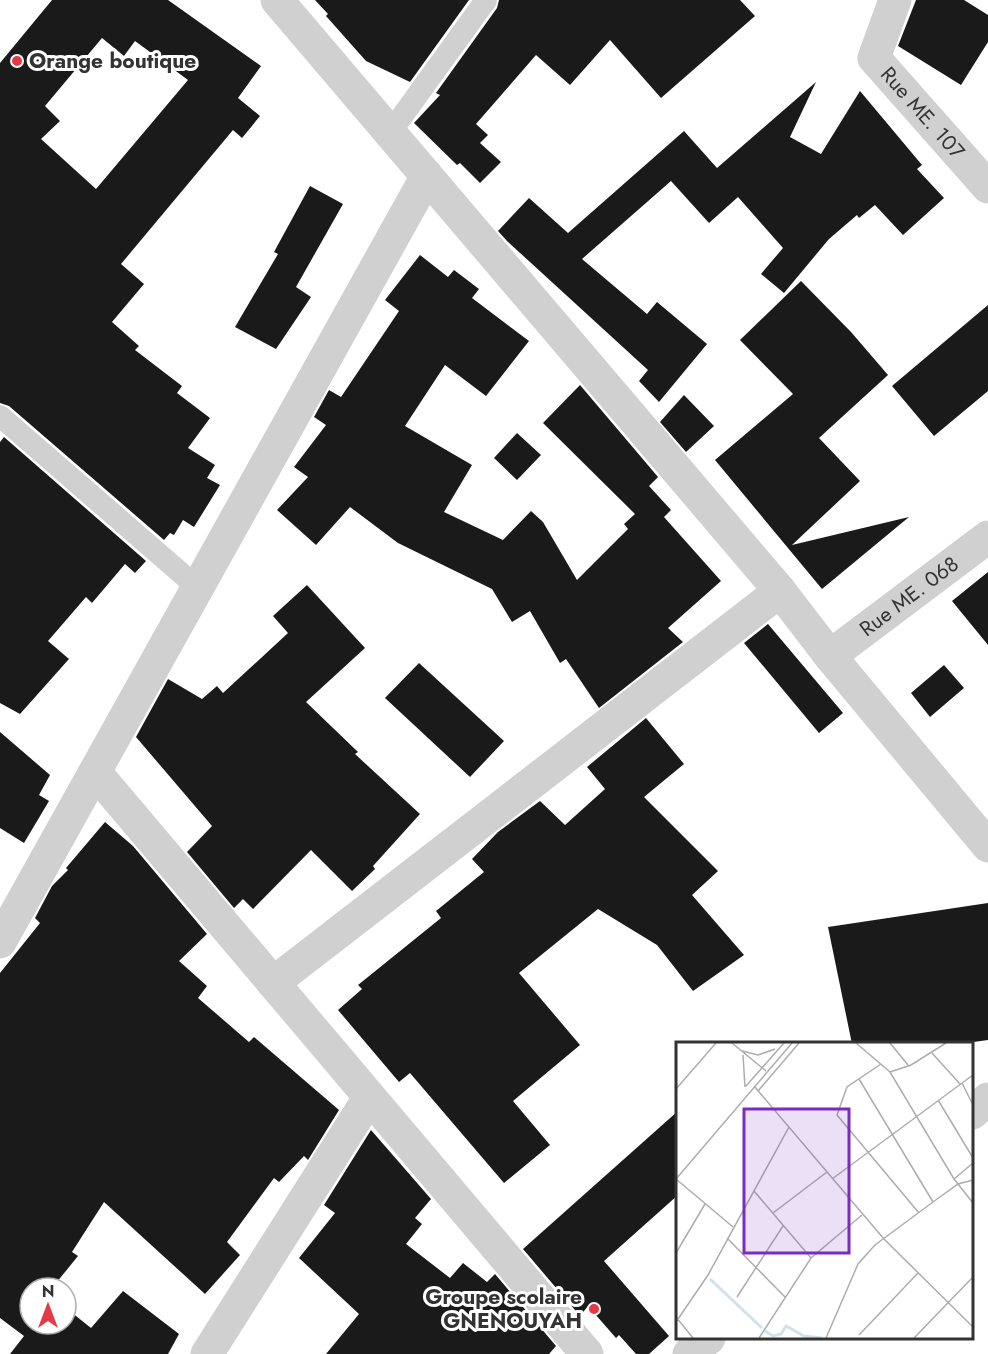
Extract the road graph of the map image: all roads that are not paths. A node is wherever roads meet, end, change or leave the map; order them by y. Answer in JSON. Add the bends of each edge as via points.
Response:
{"nodes":[{"id":1,"x":277,"y":0,"type":"edge"},
{"id":2,"x":486,"y":0,"type":"edge"},
{"id":3,"x":895,"y":0,"type":"edge"},
{"id":4,"x":390,"y":133,"type":"junction"},
{"id":5,"x":426,"y":176,"type":"junction"},
{"id":6,"x":988,"y":188,"type":"edge"},
{"id":7,"x":0,"y":416,"type":"edge"},
{"id":8,"x":988,"y":537,"type":"edge"},
{"id":9,"x":197,"y":587,"type":"junction"},
{"id":10,"x":780,"y":591,"type":"junction"},
{"id":11,"x":830,"y":656,"type":"junction"},
{"id":12,"x":95,"y":772,"type":"junction"},
{"id":13,"x":988,"y":846,"type":"edge"},
{"id":14,"x":0,"y":942,"type":"edge"},
{"id":15,"x":273,"y":983,"type":"junction"},
{"id":16,"x":369,"y":1098,"type":"junction"},
{"id":17,"x":988,"y":1099,"type":"edge"},
{"id":18,"x":973,"y":1112,"type":"edge"},
{"id":19,"x":708,"y":1339,"type":"edge"},
{"id":20,"x":207,"y":1354,"type":"edge"},
{"id":21,"x":587,"y":1354,"type":"edge"},
{"id":22,"x":689,"y":1354,"type":"edge"}],
"edges":[{"from":1,"to":4,"type":"street"},
{"from":2,"to":4,"type":"lane"},
{"from":3,"to":6,"type":"street","name":"Rue ME. 107","via":[[874,58]]},
{"from":4,"to":5,"type":"street"},
{"from":5,"to":9,"type":"street"},
{"from":5,"to":10,"type":"street"},
{"from":7,"to":9,"type":"lane"},
{"from":8,"to":11,"type":"street","name":"Rue ME. 068"},
{"from":9,"to":12,"type":"street"},
{"from":10,"to":11,"type":"street"},
{"from":10,"to":15,"type":"street"},
{"from":11,"to":13,"type":"street"},
{"from":12,"to":14,"type":"street"},
{"from":12,"to":15,"type":"street"},
{"from":15,"to":16,"type":"street"},
{"from":16,"to":20,"type":"street"},
{"from":16,"to":21,"type":"street"},
{"from":17,"to":18,"type":"street"},
{"from":19,"to":22,"type":"street"}]}
